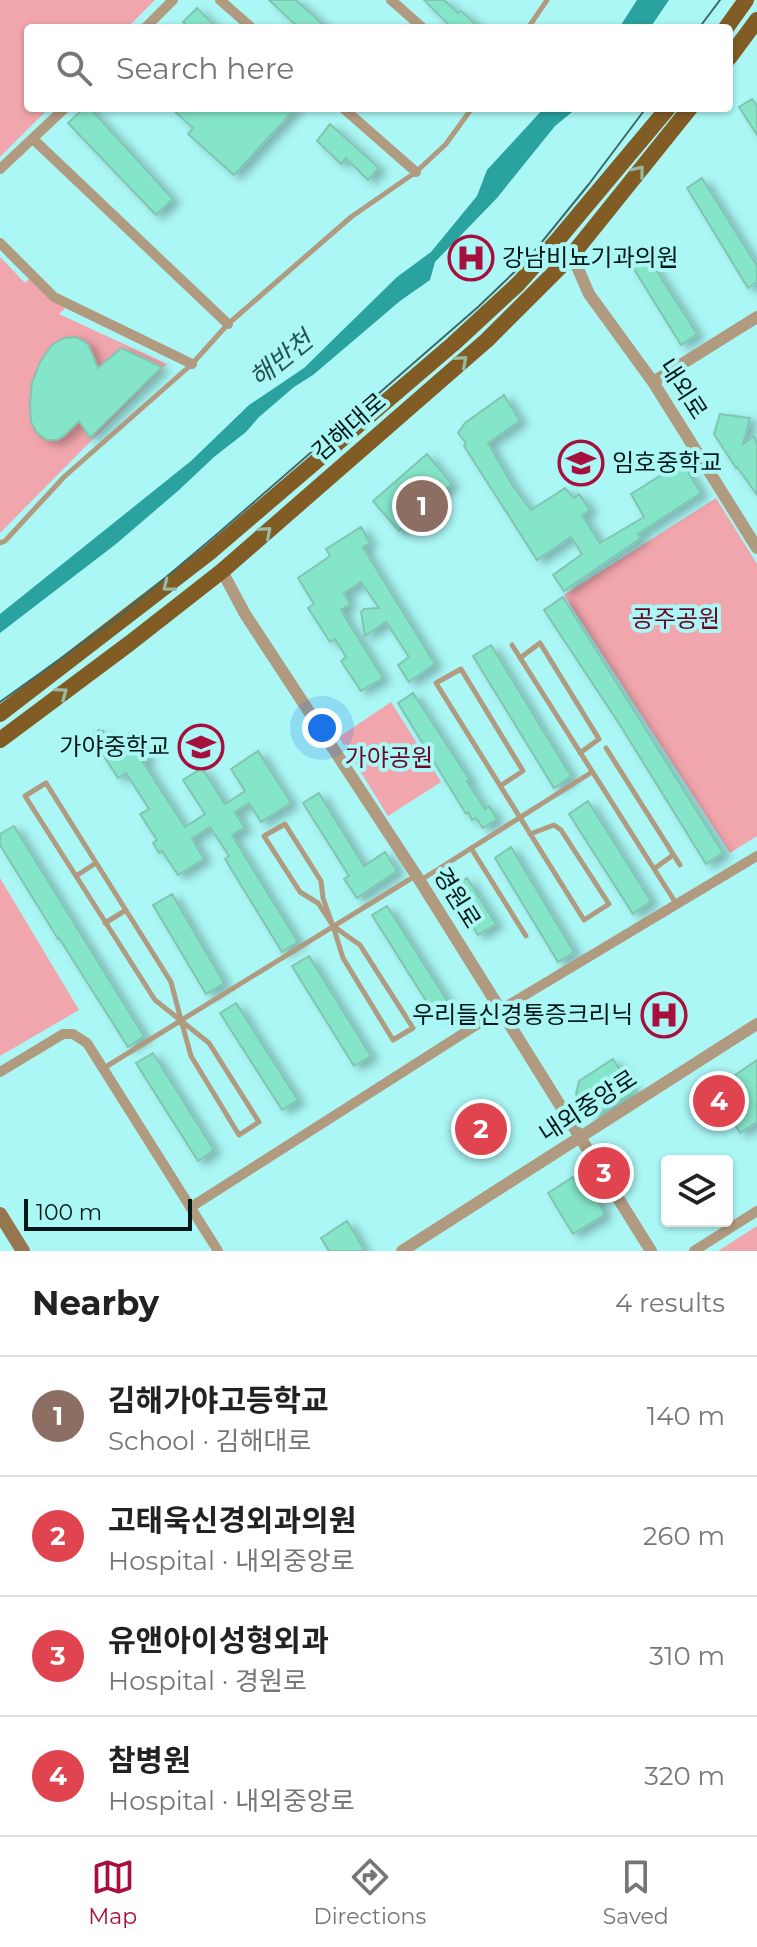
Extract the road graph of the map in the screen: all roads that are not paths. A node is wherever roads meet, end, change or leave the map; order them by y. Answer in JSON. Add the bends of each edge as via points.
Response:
{"nodes":[{"id":1,"x":173,"y":0,"type":"edge"},
{"id":2,"x":220,"y":0,"type":"edge"},
{"id":3,"x":391,"y":0,"type":"edge"},
{"id":4,"x":547,"y":0,"type":"edge"},
{"id":5,"x":746,"y":0,"type":"edge"},
{"id":6,"x":757,"y":20,"type":"edge"},
{"id":7,"x":149,"y":24,"type":"edge"},
{"id":8,"x":247,"y":24,"type":"edge"},
{"id":9,"x":418,"y":24,"type":"edge"},
{"id":10,"x":531,"y":24,"type":"edge"},
{"id":11,"x":729,"y":24,"type":"edge"},
{"id":12,"x":733,"y":53,"type":"edge"},
{"id":13,"x":61,"y":112,"type":"edge"},
{"id":14,"x":348,"y":112,"type":"edge"},
{"id":15,"x":469,"y":112,"type":"edge"},
{"id":16,"x":665,"y":112,"type":"edge"},
{"id":17,"x":687,"y":112,"type":"edge"},
{"id":18,"x":33,"y":139,"type":"junction"},
{"id":19,"x":0,"y":169,"type":"edge"},
{"id":20,"x":416,"y":172,"type":"junction"},
{"id":21,"x":0,"y":243,"type":"edge"},
{"id":22,"x":572,"y":255,"type":"junction"},
{"id":23,"x":757,"y":317,"type":"edge"},
{"id":24,"x":228,"y":324,"type":"junction"},
{"id":25,"x":192,"y":364,"type":"junction"},
{"id":26,"x":653,"y":382,"type":"junction"},
{"id":27,"x":0,"y":543,"type":"edge"},
{"id":28,"x":757,"y":548,"type":"edge"},
{"id":29,"x":222,"y":571,"type":"junction"},
{"id":30,"x":512,"y":645,"type":"dead end"},
{"id":31,"x":520,"y":658,"type":"junction"},
{"id":32,"x":0,"y":714,"type":"edge"},
{"id":33,"x":0,"y":740,"type":"edge"},
{"id":34,"x":606,"y":748,"type":"dead end"},
{"id":35,"x":580,"y":753,"type":"junction"},
{"id":36,"x":592,"y":772,"type":"junction"},
{"id":37,"x":500,"y":786,"type":"junction"},
{"id":38,"x":520,"y":817,"type":"junction"},
{"id":39,"x":530,"y":834,"type":"junction"},
{"id":40,"x":471,"y":848,"type":"junction"},
{"id":41,"x":673,"y":855,"type":"junction"},
{"id":42,"x":757,"y":856,"type":"edge"},
{"id":43,"x":96,"y":863,"type":"junction"},
{"id":44,"x":680,"y":865,"type":"dead end"},
{"id":45,"x":654,"y":869,"type":"junction"},
{"id":46,"x":76,"y":876,"type":"junction"},
{"id":47,"x":418,"y":878,"type":"junction"},
{"id":48,"x":678,"y":906,"type":"junction"},
{"id":49,"x":126,"y":910,"type":"junction"},
{"id":50,"x":105,"y":923,"type":"junction"},
{"id":51,"x":333,"y":926,"type":"junction"},
{"id":52,"x":526,"y":936,"type":"dead end"},
{"id":53,"x":500,"y":1010,"type":"junction"},
{"id":54,"x":181,"y":1020,"type":"junction"},
{"id":55,"x":757,"y":1024,"type":"edge"},
{"id":56,"x":103,"y":1068,"type":"junction"},
{"id":57,"x":0,"y":1072,"type":"edge"},
{"id":58,"x":580,"y":1137,"type":"junction"},
{"id":59,"x":191,"y":1207,"type":"junction"},
{"id":60,"x":757,"y":1211,"type":"edge"},
{"id":61,"x":0,"y":1214,"type":"edge"},
{"id":62,"x":23,"y":1251,"type":"edge"},
{"id":63,"x":218,"y":1251,"type":"edge"},
{"id":64,"x":402,"y":1251,"type":"edge"},
{"id":65,"x":651,"y":1251,"type":"edge"},
{"id":66,"x":694,"y":1251,"type":"edge"}],
"edges":[{"from":1,"to":7,"type":"street"},
{"from":2,"to":8,"type":"street"},
{"from":3,"to":9,"type":"street"},
{"from":4,"to":10,"type":"lane"},
{"from":5,"to":11,"type":"main road"},
{"from":6,"to":12,"type":"main road"},
{"from":13,"to":18,"type":"street"},
{"from":14,"to":20,"type":"street"},
{"from":15,"to":20,"type":"lane"},
{"from":16,"to":32,"type":"main road","name":"김해대로","one_way":true,"via":[[518,284],[453,344],[209,553]]},
{"from":22,"to":17,"type":"main road","name":"김해대로","one_way":true},
{"from":18,"to":19,"type":"street"},
{"from":18,"to":24,"type":"street"},
{"from":20,"to":24,"type":"lane","via":[[351,217]]},
{"from":21,"to":25,"type":"street","via":[[54,297]]},
{"from":22,"to":26,"type":"street","name":"내외로","via":[[589,294]]},
{"from":29,"to":22,"type":"main road","name":"김해대로","one_way":true,"via":[[487,340]]},
{"from":23,"to":26,"type":"street"},
{"from":24,"to":25,"type":"lane"},
{"from":25,"to":27,"type":"lane","via":[[64,477]]},
{"from":26,"to":28,"type":"street","name":"내외로"},
{"from":33,"to":29,"type":"main road","name":"김해대로","one_way":true},
{"from":29,"to":47,"type":"street","name":"경원로"},
{"from":30,"to":31,"type":"lane"},
{"from":31,"to":35,"type":"lane"},
{"from":31,"to":35,"type":"lane","via":[[540,643],[599,739]]},
{"from":34,"to":41,"type":"lane"},
{"from":35,"to":36,"type":"lane"},
{"from":36,"to":38,"type":"lane"},
{"from":36,"to":45,"type":"lane"},
{"from":37,"to":37,"type":"lane","via":[[436,683],[461,669],[523,771]]},
{"from":37,"to":38,"type":"lane"},
{"from":38,"to":39,"type":"lane"},
{"from":38,"to":40,"type":"lane"},
{"from":39,"to":39,"type":"lane","via":[[554,825],[561,830],[609,904],[584,920]]},
{"from":40,"to":47,"type":"lane"},
{"from":40,"to":52,"type":"lane"},
{"from":41,"to":44,"type":"lane"},
{"from":41,"to":45,"type":"lane"},
{"from":42,"to":48,"type":"street"},
{"from":43,"to":46,"type":"lane"},
{"from":43,"to":46,"type":"lane","via":[[46,783],[25,796]]},
{"from":43,"to":49,"type":"lane"},
{"from":45,"to":48,"type":"lane"},
{"from":46,"to":50,"type":"lane"},
{"from":47,"to":51,"type":"lane"},
{"from":47,"to":53,"type":"street","name":"경원로"},
{"from":48,"to":53,"type":"street"},
{"from":49,"to":50,"type":"lane"},
{"from":49,"to":54,"type":"lane","via":[[171,982]]},
{"from":50,"to":54,"type":"lane","via":[[155,1000]]},
{"from":51,"to":51,"type":"lane","via":[[321,881],[285,824],[264,836],[300,892],[318,903]]},
{"from":51,"to":51,"type":"lane","via":[[343,958],[393,1040],[413,1028],[360,945]]},
{"from":51,"to":54,"type":"lane"},
{"from":53,"to":58,"type":"street","name":"경원로"},
{"from":53,"to":59,"type":"street"},
{"from":54,"to":54,"type":"lane","via":[[191,1056],[239,1135],[259,1122],[209,1043]]},
{"from":54,"to":56,"type":"lane"},
{"from":55,"to":58,"type":"street","name":"내외중앙로"},
{"from":56,"to":57,"type":"street","via":[[87,1043],[63,1034]]},
{"from":56,"to":59,"type":"street"},
{"from":58,"to":64,"type":"street","name":"내외중앙로"},
{"from":58,"to":65,"type":"street","name":"경원로"},
{"from":59,"to":63,"type":"street"},
{"from":60,"to":66,"type":"street"},
{"from":61,"to":62,"type":"main road"}]}
